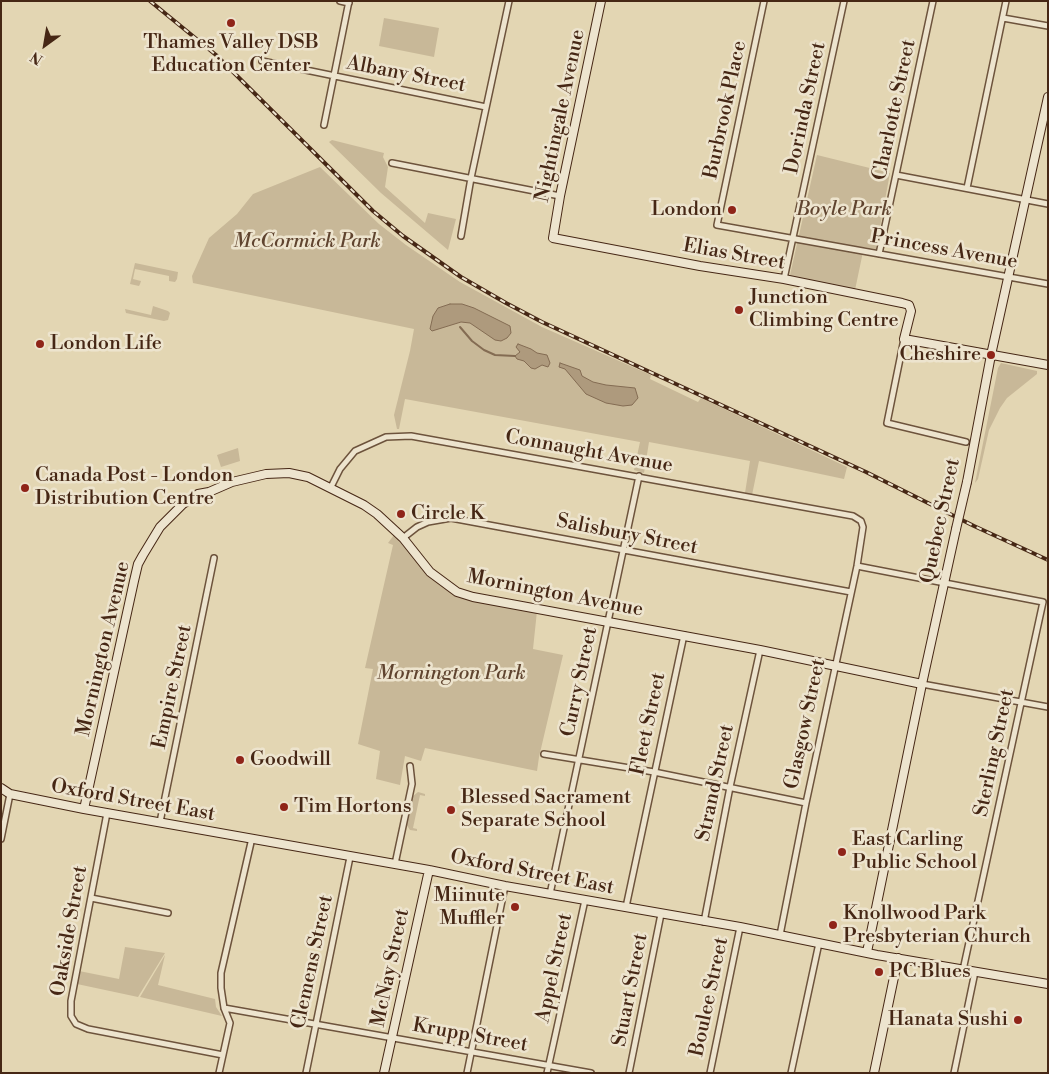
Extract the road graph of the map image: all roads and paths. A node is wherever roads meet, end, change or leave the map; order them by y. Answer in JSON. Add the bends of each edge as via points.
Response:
{"nodes":[{"id":1,"x":340,"y":1,"type":"edge"},
{"id":2,"x":509,"y":1,"type":"edge"},
{"id":3,"x":601,"y":1,"type":"edge"},
{"id":4,"x":764,"y":1,"type":"edge"},
{"id":5,"x":844,"y":1,"type":"edge"},
{"id":6,"x":933,"y":1,"type":"edge"},
{"id":7,"x":1006,"y":1,"type":"edge"},
{"id":8,"x":349,"y":2,"type":"edge"},
{"id":9,"x":1003,"y":18,"type":"junction"},
{"id":10,"x":1048,"y":26,"type":"edge"},
{"id":11,"x":262,"y":60,"type":"dead end"},
{"id":12,"x":334,"y":76,"type":"junction"},
{"id":13,"x":1048,"y":97,"type":"edge"},
{"id":14,"x":486,"y":107,"type":"junction"},
{"id":15,"x":1046,"y":115,"type":"edge"},
{"id":16,"x":324,"y":125,"type":"dead end"},
{"id":17,"x":392,"y":163,"type":"dead end"},
{"id":18,"x":896,"y":175,"type":"junction"},
{"id":19,"x":471,"y":178,"type":"junction"},
{"id":20,"x":967,"y":188,"type":"junction"},
{"id":21,"x":560,"y":196,"type":"junction"},
{"id":22,"x":1026,"y":200,"type":"junction"},
{"id":23,"x":1048,"y":204,"type":"edge"},
{"id":24,"x":717,"y":225,"type":"joint"},
{"id":25,"x":461,"y":236,"type":"dead end"},
{"id":26,"x":553,"y":238,"type":"joint"},
{"id":27,"x":793,"y":239,"type":"junction"},
{"id":28,"x":879,"y":254,"type":"junction"},
{"id":29,"x":1009,"y":277,"type":"junction"},
{"id":30,"x":784,"y":279,"type":"junction"},
{"id":31,"x":1048,"y":284,"type":"edge"},
{"id":32,"x":904,"y":340,"type":"junction"},
{"id":33,"x":991,"y":355,"type":"junction"},
{"id":34,"x":1048,"y":366,"type":"edge"},
{"id":35,"x":966,"y":442,"type":"dead end"},
{"id":36,"x":639,"y":476,"type":"junction"},
{"id":37,"x":331,"y":487,"type":"junction"},
{"id":38,"x":862,"y":521,"type":"joint"},
{"id":39,"x":403,"y":538,"type":"junction"},
{"id":40,"x":624,"y":550,"type":"junction"},
{"id":41,"x":214,"y":558,"type":"dead end"},
{"id":42,"x":857,"y":566,"type":"junction"},
{"id":43,"x":944,"y":582,"type":"junction"},
{"id":44,"x":851,"y":592,"type":"junction"},
{"id":45,"x":608,"y":622,"type":"junction"},
{"id":46,"x":684,"y":635,"type":"junction"},
{"id":47,"x":760,"y":650,"type":"junction"},
{"id":48,"x":836,"y":665,"type":"junction"},
{"id":49,"x":922,"y":684,"type":"junction"},
{"id":50,"x":1021,"y":702,"type":"junction"},
{"id":51,"x":1048,"y":707,"type":"edge"},
{"id":52,"x":544,"y":754,"type":"dead end"},
{"id":53,"x":579,"y":759,"type":"junction"},
{"id":54,"x":410,"y":766,"type":"dead end"},
{"id":55,"x":654,"y":772,"type":"junction"},
{"id":56,"x":730,"y":787,"type":"junction"},
{"id":57,"x":1,"y":788,"type":"edge"},
{"id":58,"x":10,"y":794,"type":"junction"},
{"id":59,"x":1,"y":796,"type":"edge"},
{"id":60,"x":806,"y":803,"type":"junction"},
{"id":61,"x":84,"y":809,"type":"junction"},
{"id":62,"x":107,"y":813,"type":"junction"},
{"id":63,"x":160,"y":822,"type":"junction"},
{"id":64,"x":252,"y":838,"type":"junction"},
{"id":65,"x":1,"y":839,"type":"edge"},
{"id":66,"x":350,"y":856,"type":"junction"},
{"id":67,"x":395,"y":864,"type":"junction"},
{"id":68,"x":429,"y":870,"type":"junction"},
{"id":69,"x":505,"y":886,"type":"junction"},
{"id":70,"x":550,"y":894,"type":"junction"},
{"id":71,"x":91,"y":898,"type":"junction"},
{"id":72,"x":585,"y":900,"type":"junction"},
{"id":73,"x":626,"y":907,"type":"junction"},
{"id":74,"x":168,"y":913,"type":"dead end"},
{"id":75,"x":661,"y":914,"type":"junction"},
{"id":76,"x":704,"y":922,"type":"junction"},
{"id":77,"x":740,"y":928,"type":"junction"},
{"id":78,"x":780,"y":935,"type":"junction"},
{"id":79,"x":819,"y":943,"type":"junction"},
{"id":80,"x":867,"y":952,"type":"junction"},
{"id":81,"x":898,"y":958,"type":"junction"},
{"id":82,"x":963,"y":970,"type":"junction"},
{"id":83,"x":975,"y":972,"type":"junction"},
{"id":84,"x":1048,"y":984,"type":"edge"},
{"id":85,"x":224,"y":1008,"type":"junction"},
{"id":86,"x":316,"y":1023,"type":"junction"},
{"id":87,"x":392,"y":1037,"type":"junction"},
{"id":88,"x":472,"y":1051,"type":"junction"},
{"id":89,"x":223,"y":1055,"type":"junction"},
{"id":90,"x":549,"y":1066,"type":"junction"},
{"id":91,"x":219,"y":1073,"type":"edge"},
{"id":92,"x":306,"y":1073,"type":"edge"},
{"id":93,"x":384,"y":1073,"type":"edge"},
{"id":94,"x":467,"y":1073,"type":"edge"},
{"id":95,"x":547,"y":1073,"type":"edge"},
{"id":96,"x":591,"y":1073,"type":"edge"},
{"id":97,"x":629,"y":1073,"type":"edge"},
{"id":98,"x":710,"y":1073,"type":"edge"},
{"id":99,"x":791,"y":1073,"type":"edge"},
{"id":100,"x":874,"y":1073,"type":"edge"},
{"id":101,"x":954,"y":1073,"type":"edge"}],
"edges":[{"from":1,"to":8,"type":"street"},
{"from":2,"to":14,"type":"street"},
{"from":3,"to":21,"type":"street","name":"Nightingale Avenue"},
{"from":4,"to":24,"type":"street","name":"Burbrook Place"},
{"from":5,"to":27,"type":"street","name":"Dorinda Street"},
{"from":6,"to":18,"type":"street","name":"Charlotte Street"},
{"from":7,"to":9,"type":"street"},
{"from":8,"to":12,"type":"street"},
{"from":9,"to":10,"type":"street"},
{"from":9,"to":20,"type":"street"},
{"from":11,"to":12,"type":"street","name":"Albany Street"},
{"from":12,"to":14,"type":"street","name":"Albany Street"},
{"from":12,"to":16,"type":"street"},
{"from":13,"to":15,"type":"street","name":"Quebec Street"},
{"from":14,"to":19,"type":"street"},
{"from":15,"to":22,"type":"street","name":"Quebec Street"},
{"from":17,"to":19,"type":"street"},
{"from":18,"to":20,"type":"street"},
{"from":18,"to":28,"type":"street","name":"Charlotte Street"},
{"from":19,"to":21,"type":"street"},
{"from":19,"to":25,"type":"street"},
{"from":20,"to":22,"type":"street"},
{"from":21,"to":26,"type":"street","name":"Nightingale Avenue"},
{"from":22,"to":23,"type":"street"},
{"from":22,"to":29,"type":"street","name":"Quebec Street"},
{"from":24,"to":27,"type":"street","name":"Princess Avenue"},
{"from":26,"to":30,"type":"street","name":"Elias Street"},
{"from":27,"to":28,"type":"street","name":"Princess Avenue"},
{"from":27,"to":30,"type":"street","name":"Dorinda Street"},
{"from":28,"to":29,"type":"street","name":"Princess Avenue"},
{"from":29,"to":31,"type":"street","name":"Princess Avenue"},
{"from":29,"to":33,"type":"street","name":"Quebec Street"},
{"from":30,"to":32,"type":"street","name":"Elias Street","via":[[909,305],[911,311]]},
{"from":32,"to":33,"type":"street"},
{"from":32,"to":35,"type":"street","via":[[887,423]]},
{"from":33,"to":34,"type":"street"},
{"from":33,"to":43,"type":"street","name":"Quebec Street","bridge":true},
{"from":36,"to":37,"type":"street","name":"Connaught Avenue","via":[[396,436],[355,451]]},
{"from":36,"to":38,"type":"street","name":"Connaught Avenue","via":[[853,516]]},
{"from":36,"to":40,"type":"street","name":"Curry Street"},
{"from":37,"to":39,"type":"street","name":"Mornington Avenue","via":[[377,514]]},
{"from":37,"to":61,"type":"street","name":"Mornington Avenue","via":[[289,473],[251,477],[198,494],[160,527],[138,564]]},
{"from":38,"to":42,"type":"street","name":"Glasgow Street","via":[[864,527]]},
{"from":39,"to":40,"type":"street","name":"Salisbury Street","via":[[428,522],[450,518]]},
{"from":39,"to":45,"type":"street","name":"Mornington Avenue","via":[[430,572],[457,592]]},
{"from":40,"to":44,"type":"street","name":"Salisbury Street"},
{"from":40,"to":45,"type":"street","name":"Curry Street"},
{"from":41,"to":63,"type":"street","name":"Empire Street"},
{"from":42,"to":43,"type":"street"},
{"from":42,"to":44,"type":"street","name":"Glasgow Street"},
{"from":43,"to":49,"type":"street","name":"Quebec Street"},
{"from":43,"to":50,"type":"street","name":"Sterling Street","via":[[1043,602]]},
{"from":44,"to":48,"type":"street","name":"Glasgow Street"},
{"from":45,"to":46,"type":"street","name":"Mornington Avenue"},
{"from":45,"to":53,"type":"street","name":"Curry Street"},
{"from":46,"to":47,"type":"street","name":"Mornington Avenue"},
{"from":46,"to":55,"type":"street","name":"Fleet Street"},
{"from":47,"to":48,"type":"street","name":"Mornington Avenue"},
{"from":47,"to":56,"type":"street","name":"Strand Street"},
{"from":48,"to":49,"type":"street","name":"Mornington Avenue"},
{"from":48,"to":60,"type":"street","name":"Glasgow Street"},
{"from":49,"to":50,"type":"street","name":"Mornington Avenue"},
{"from":49,"to":80,"type":"street","name":"Quebec Street"},
{"from":50,"to":51,"type":"street","name":"Mornington Avenue"},
{"from":50,"to":82,"type":"street","name":"Sterling Street"},
{"from":52,"to":53,"type":"street"},
{"from":53,"to":55,"type":"street"},
{"from":53,"to":70,"type":"street","name":"Curry Street"},
{"from":54,"to":67,"type":"street","via":[[412,784]]},
{"from":55,"to":56,"type":"street"},
{"from":55,"to":73,"type":"street","name":"Fleet Street"},
{"from":56,"to":60,"type":"street"},
{"from":56,"to":76,"type":"street","name":"Strand Street"},
{"from":57,"to":58,"type":"street","name":"Oxford Street East"},
{"from":58,"to":59,"type":"street","name":"Oxford Street East"},
{"from":58,"to":61,"type":"street","name":"Oxford Street East"},
{"from":58,"to":65,"type":"street"},
{"from":60,"to":78,"type":"street","name":"Glasgow Street"},
{"from":61,"to":62,"type":"street","name":"Oxford Street East"},
{"from":62,"to":63,"type":"street","name":"Oxford Street East"},
{"from":62,"to":71,"type":"street","name":"Oakside Street"},
{"from":63,"to":64,"type":"street","name":"Oxford Street East"},
{"from":64,"to":66,"type":"street","name":"Oxford Street East"},
{"from":64,"to":85,"type":"street","via":[[221,973]]},
{"from":66,"to":67,"type":"street","name":"Oxford Street East"},
{"from":66,"to":86,"type":"street","name":"Clemens Street"},
{"from":67,"to":68,"type":"street","name":"Oxford Street East"},
{"from":68,"to":69,"type":"street","name":"Oxford Street East"},
{"from":68,"to":87,"type":"street","name":"McNay Street"},
{"from":69,"to":70,"type":"street","name":"Oxford Street East"},
{"from":69,"to":88,"type":"street"},
{"from":70,"to":72,"type":"street","name":"Oxford Street East"},
{"from":71,"to":74,"type":"street"},
{"from":71,"to":89,"type":"street","name":"Oakside Street","via":[[71,1001],[71,1016],[76,1024]]},
{"from":72,"to":73,"type":"street","name":"Oxford Street East"},
{"from":72,"to":90,"type":"street","name":"Appel Street"},
{"from":73,"to":75,"type":"street","name":"Oxford Street East"},
{"from":75,"to":76,"type":"street","name":"Oxford Street East"},
{"from":75,"to":97,"type":"street","name":"Stuart Street"},
{"from":76,"to":77,"type":"street","name":"Oxford Street East"},
{"from":77,"to":78,"type":"street","name":"Oxford Street East"},
{"from":77,"to":98,"type":"street","name":"Boulee Street"},
{"from":78,"to":79,"type":"street","name":"Oxford Street East"},
{"from":79,"to":80,"type":"street","name":"Oxford Street East"},
{"from":79,"to":99,"type":"street"},
{"from":80,"to":81,"type":"street","name":"Oxford Street East"},
{"from":81,"to":82,"type":"street","name":"Oxford Street East"},
{"from":81,"to":100,"type":"street"},
{"from":82,"to":83,"type":"street","name":"Oxford Street East"},
{"from":83,"to":84,"type":"street","name":"Oxford Street East"},
{"from":83,"to":101,"type":"street"},
{"from":85,"to":86,"type":"street","name":"Krupp Street"},
{"from":85,"to":89,"type":"street","via":[[230,1023]]},
{"from":86,"to":87,"type":"street","name":"Krupp Street"},
{"from":86,"to":92,"type":"street","name":"Clemens Street"},
{"from":87,"to":88,"type":"street","name":"Krupp Street"},
{"from":87,"to":93,"type":"street","name":"McNay Street"},
{"from":88,"to":90,"type":"street","name":"Krupp Street"},
{"from":88,"to":94,"type":"street"},
{"from":89,"to":91,"type":"street"},
{"from":90,"to":95,"type":"street","name":"Appel Street"},
{"from":90,"to":96,"type":"street","name":"Krupp Street"}]}
